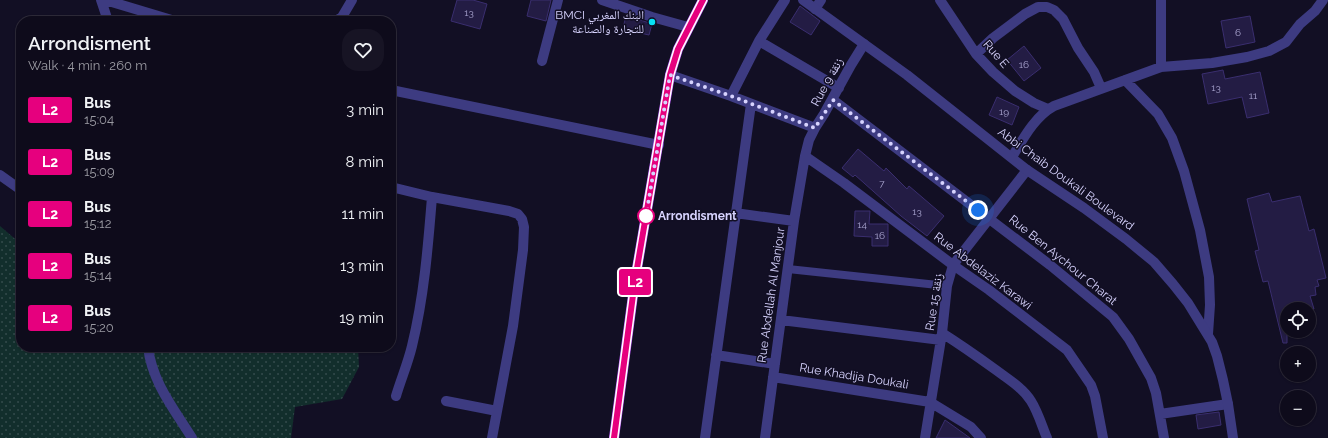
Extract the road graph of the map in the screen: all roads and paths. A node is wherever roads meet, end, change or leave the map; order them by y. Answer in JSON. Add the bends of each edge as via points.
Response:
{"nodes":[{"id":1,"x":101,"y":0,"type":"edge"},
{"id":2,"x":105,"y":0,"type":"edge"},
{"id":3,"x":352,"y":0,"type":"edge"},
{"id":4,"x":558,"y":0,"type":"edge"},
{"id":5,"x":602,"y":0,"type":"edge"},
{"id":6,"x":703,"y":0,"type":"edge"},
{"id":7,"x":785,"y":0,"type":"edge"},
{"id":8,"x":803,"y":0,"type":"edge"},
{"id":9,"x":821,"y":0,"type":"edge"},
{"id":10,"x":940,"y":0,"type":"edge"},
{"id":11,"x":1161,"y":0,"type":"edge"},
{"id":12,"x":1323,"y":0,"type":"edge"},
{"id":13,"x":815,"y":9,"type":"junction"},
{"id":14,"x":106,"y":16,"type":"edge"},
{"id":15,"x":158,"y":16,"type":"edge"},
{"id":16,"x":343,"y":16,"type":"edge"},
{"id":17,"x":688,"y":27,"type":"junction"},
{"id":18,"x":759,"y":41,"type":"junction"},
{"id":19,"x":864,"y":44,"type":"junction"},
{"id":20,"x":976,"y":54,"type":"junction"},
{"id":21,"x":542,"y":61,"type":"dead end"},
{"id":22,"x":1161,"y":67,"type":"junction"},
{"id":23,"x":670,"y":75,"type":"junction"},
{"id":24,"x":1125,"y":80,"type":"junction"},
{"id":25,"x":839,"y":88,"type":"junction"},
{"id":26,"x":1101,"y":88,"type":"junction"},
{"id":27,"x":396,"y":91,"type":"edge"},
{"id":28,"x":731,"y":96,"type":"junction"},
{"id":29,"x":833,"y":100,"type":"junction"},
{"id":30,"x":751,"y":104,"type":"junction"},
{"id":31,"x":1048,"y":109,"type":"junction"},
{"id":32,"x":815,"y":128,"type":"junction"},
{"id":33,"x":659,"y":145,"type":"junction"},
{"id":34,"x":805,"y":156,"type":"junction"},
{"id":35,"x":1012,"y":157,"type":"junction"},
{"id":36,"x":1027,"y":170,"type":"junction"},
{"id":37,"x":0,"y":175,"type":"edge"},
{"id":38,"x":16,"y":186,"type":"edge"},
{"id":39,"x":396,"y":188,"type":"edge"},
{"id":40,"x":432,"y":197,"type":"junction"},
{"id":41,"x":735,"y":213,"type":"junction"},
{"id":42,"x":990,"y":218,"type":"junction"},
{"id":43,"x":794,"y":221,"type":"junction"},
{"id":44,"x":953,"y":265,"type":"junction"},
{"id":45,"x":788,"y":269,"type":"junction"},
{"id":46,"x":947,"y":286,"type":"junction"},
{"id":47,"x":781,"y":320,"type":"junction"},
{"id":48,"x":1208,"y":334,"type":"junction"},
{"id":49,"x":941,"y":337,"type":"junction"},
{"id":50,"x":148,"y":352,"type":"edge"},
{"id":51,"x":716,"y":354,"type":"junction"},
{"id":52,"x":775,"y":364,"type":"junction"},
{"id":53,"x":773,"y":377,"type":"junction"},
{"id":54,"x":396,"y":396,"type":"dead end"},
{"id":55,"x":446,"y":401,"type":"dead end"},
{"id":56,"x":930,"y":402,"type":"junction"},
{"id":57,"x":1228,"y":404,"type":"junction"},
{"id":58,"x":497,"y":411,"type":"junction"},
{"id":59,"x":1160,"y":414,"type":"junction"},
{"id":60,"x":192,"y":438,"type":"edge"},
{"id":61,"x":492,"y":438,"type":"edge"},
{"id":62,"x":614,"y":438,"type":"edge"},
{"id":63,"x":705,"y":438,"type":"edge"},
{"id":64,"x":765,"y":438,"type":"edge"},
{"id":65,"x":925,"y":438,"type":"edge"},
{"id":66,"x":981,"y":438,"type":"edge"},
{"id":67,"x":1047,"y":438,"type":"edge"},
{"id":68,"x":1103,"y":438,"type":"edge"},
{"id":69,"x":1164,"y":438,"type":"edge"},
{"id":70,"x":1232,"y":438,"type":"edge"}],
"edges":[{"from":1,"to":14,"type":"street"},
{"from":2,"to":15,"type":"street"},
{"from":3,"to":16,"type":"street"},
{"from":4,"to":21,"type":"street"},
{"from":5,"to":17,"type":"street"},
{"from":6,"to":17,"type":"main road"},
{"from":7,"to":18,"type":"street"},
{"from":8,"to":13,"type":"street","name":"Abbi Chaib Doukali Boulevard"},
{"from":9,"to":13,"type":"street"},
{"from":10,"to":20,"type":"street","name":"Rue E"},
{"from":11,"to":22,"type":"street"},
{"from":12,"to":22,"type":"street","via":[[1286,42],[1278,47],[1247,57],[1212,63]]},
{"from":13,"to":19,"type":"street","name":"Abbi Chaib Doukali Boulevard"},
{"from":17,"to":23,"type":"main road"},
{"from":18,"to":25,"type":"street"},
{"from":18,"to":28,"type":"street"},
{"from":19,"to":25,"type":"street","name":"Rue 9 زنقة"},
{"from":19,"to":35,"type":"street","name":"Abbi Chaib Doukali Boulevard"},
{"from":20,"to":26,"type":"street","via":[[1026,14],[1038,7],[1047,7],[1063,19]]},
{"from":20,"to":31,"type":"street","name":"Rue E","via":[[1014,91]]},
{"from":22,"to":24,"type":"street"},
{"from":23,"to":28,"type":"street"},
{"from":23,"to":33,"type":"main road"},
{"from":24,"to":26,"type":"street"},
{"from":24,"to":48,"type":"street","via":[[1158,114],[1172,138],[1184,171],[1200,230],[1209,277]]},
{"from":25,"to":29,"type":"street","name":"Rue 9 زنقة"},
{"from":26,"to":31,"type":"street"},
{"from":27,"to":33,"type":"street"},
{"from":28,"to":30,"type":"street"},
{"from":29,"to":32,"type":"street","name":"Rue 9 زنقة"},
{"from":29,"to":42,"type":"street","name":"Rue Ben Aychour Charat"},
{"from":30,"to":32,"type":"street"},
{"from":30,"to":41,"type":"street"},
{"from":31,"to":35,"type":"street","via":[[1034,124]]},
{"from":32,"to":34,"type":"street","name":"Rue 9 زنقة"},
{"from":33,"to":62,"type":"main road","via":[[635,280]]},
{"from":34,"to":43,"type":"street","name":"Rue Abdellah Al Manjour"},
{"from":34,"to":44,"type":"street","name":"Rue Abdelaziz Karawi"},
{"from":35,"to":36,"type":"street","name":"Abbi Chaib Doukali Boulevard"},
{"from":36,"to":42,"type":"street","name":"Rue 15 زنقة"},
{"from":36,"to":48,"type":"street","name":"Abbi Chaib Doukali Boulevard","via":[[1120,234],[1154,262],[1177,288]]},
{"from":37,"to":38,"type":"street"},
{"from":39,"to":40,"type":"street"},
{"from":40,"to":54,"type":"street","via":[[427,259],[419,311],[412,348]]},
{"from":40,"to":58,"type":"street","via":[[508,211],[518,214],[522,219],[523,250],[513,326]]},
{"from":41,"to":43,"type":"street"},
{"from":41,"to":51,"type":"street"},
{"from":42,"to":44,"type":"street","name":"Rue 15 زنقة"},
{"from":42,"to":59,"type":"street","name":"Rue Ben Aychour Charat","via":[[1113,317],[1151,378]]},
{"from":43,"to":45,"type":"street","name":"Rue Abdellah Al Manjour"},
{"from":44,"to":46,"type":"street","name":"Rue 15 زنقة"},
{"from":44,"to":68,"type":"street","name":"Rue Abdelaziz Karawi","via":[[1067,350],[1091,385]]},
{"from":45,"to":46,"type":"street"},
{"from":45,"to":47,"type":"street","name":"Rue Abdellah Al Manjour"},
{"from":46,"to":49,"type":"street","name":"Rue 15 زنقة"},
{"from":47,"to":49,"type":"street"},
{"from":47,"to":52,"type":"street","name":"Rue Abdellah Al Manjour"},
{"from":48,"to":57,"type":"street","name":"Abbi Chaib Doukali Boulevard","via":[[1217,356]]},
{"from":49,"to":56,"type":"street","name":"Rue 15 زنقة"},
{"from":49,"to":67,"type":"street","via":[[977,355],[1015,384],[1031,401]]},
{"from":50,"to":60,"type":"street","via":[[155,376],[168,402]]},
{"from":51,"to":52,"type":"street"},
{"from":51,"to":63,"type":"street"},
{"from":52,"to":53,"type":"street","name":"Rue Abdellah Al Manjour"},
{"from":53,"to":56,"type":"street","name":"Rue Khadija Doukali"},
{"from":53,"to":64,"type":"street","name":"Rue Abdellah Al Manjour"},
{"from":55,"to":58,"type":"street"},
{"from":56,"to":65,"type":"street","name":"Rue 15 زنقة"},
{"from":56,"to":66,"type":"street","via":[[971,427]]},
{"from":57,"to":59,"type":"street"},
{"from":57,"to":70,"type":"street","name":"Abbi Chaib Doukali Boulevard"},
{"from":58,"to":61,"type":"street"},
{"from":59,"to":69,"type":"street","name":"Rue Ben Aychour Charat"}]}
